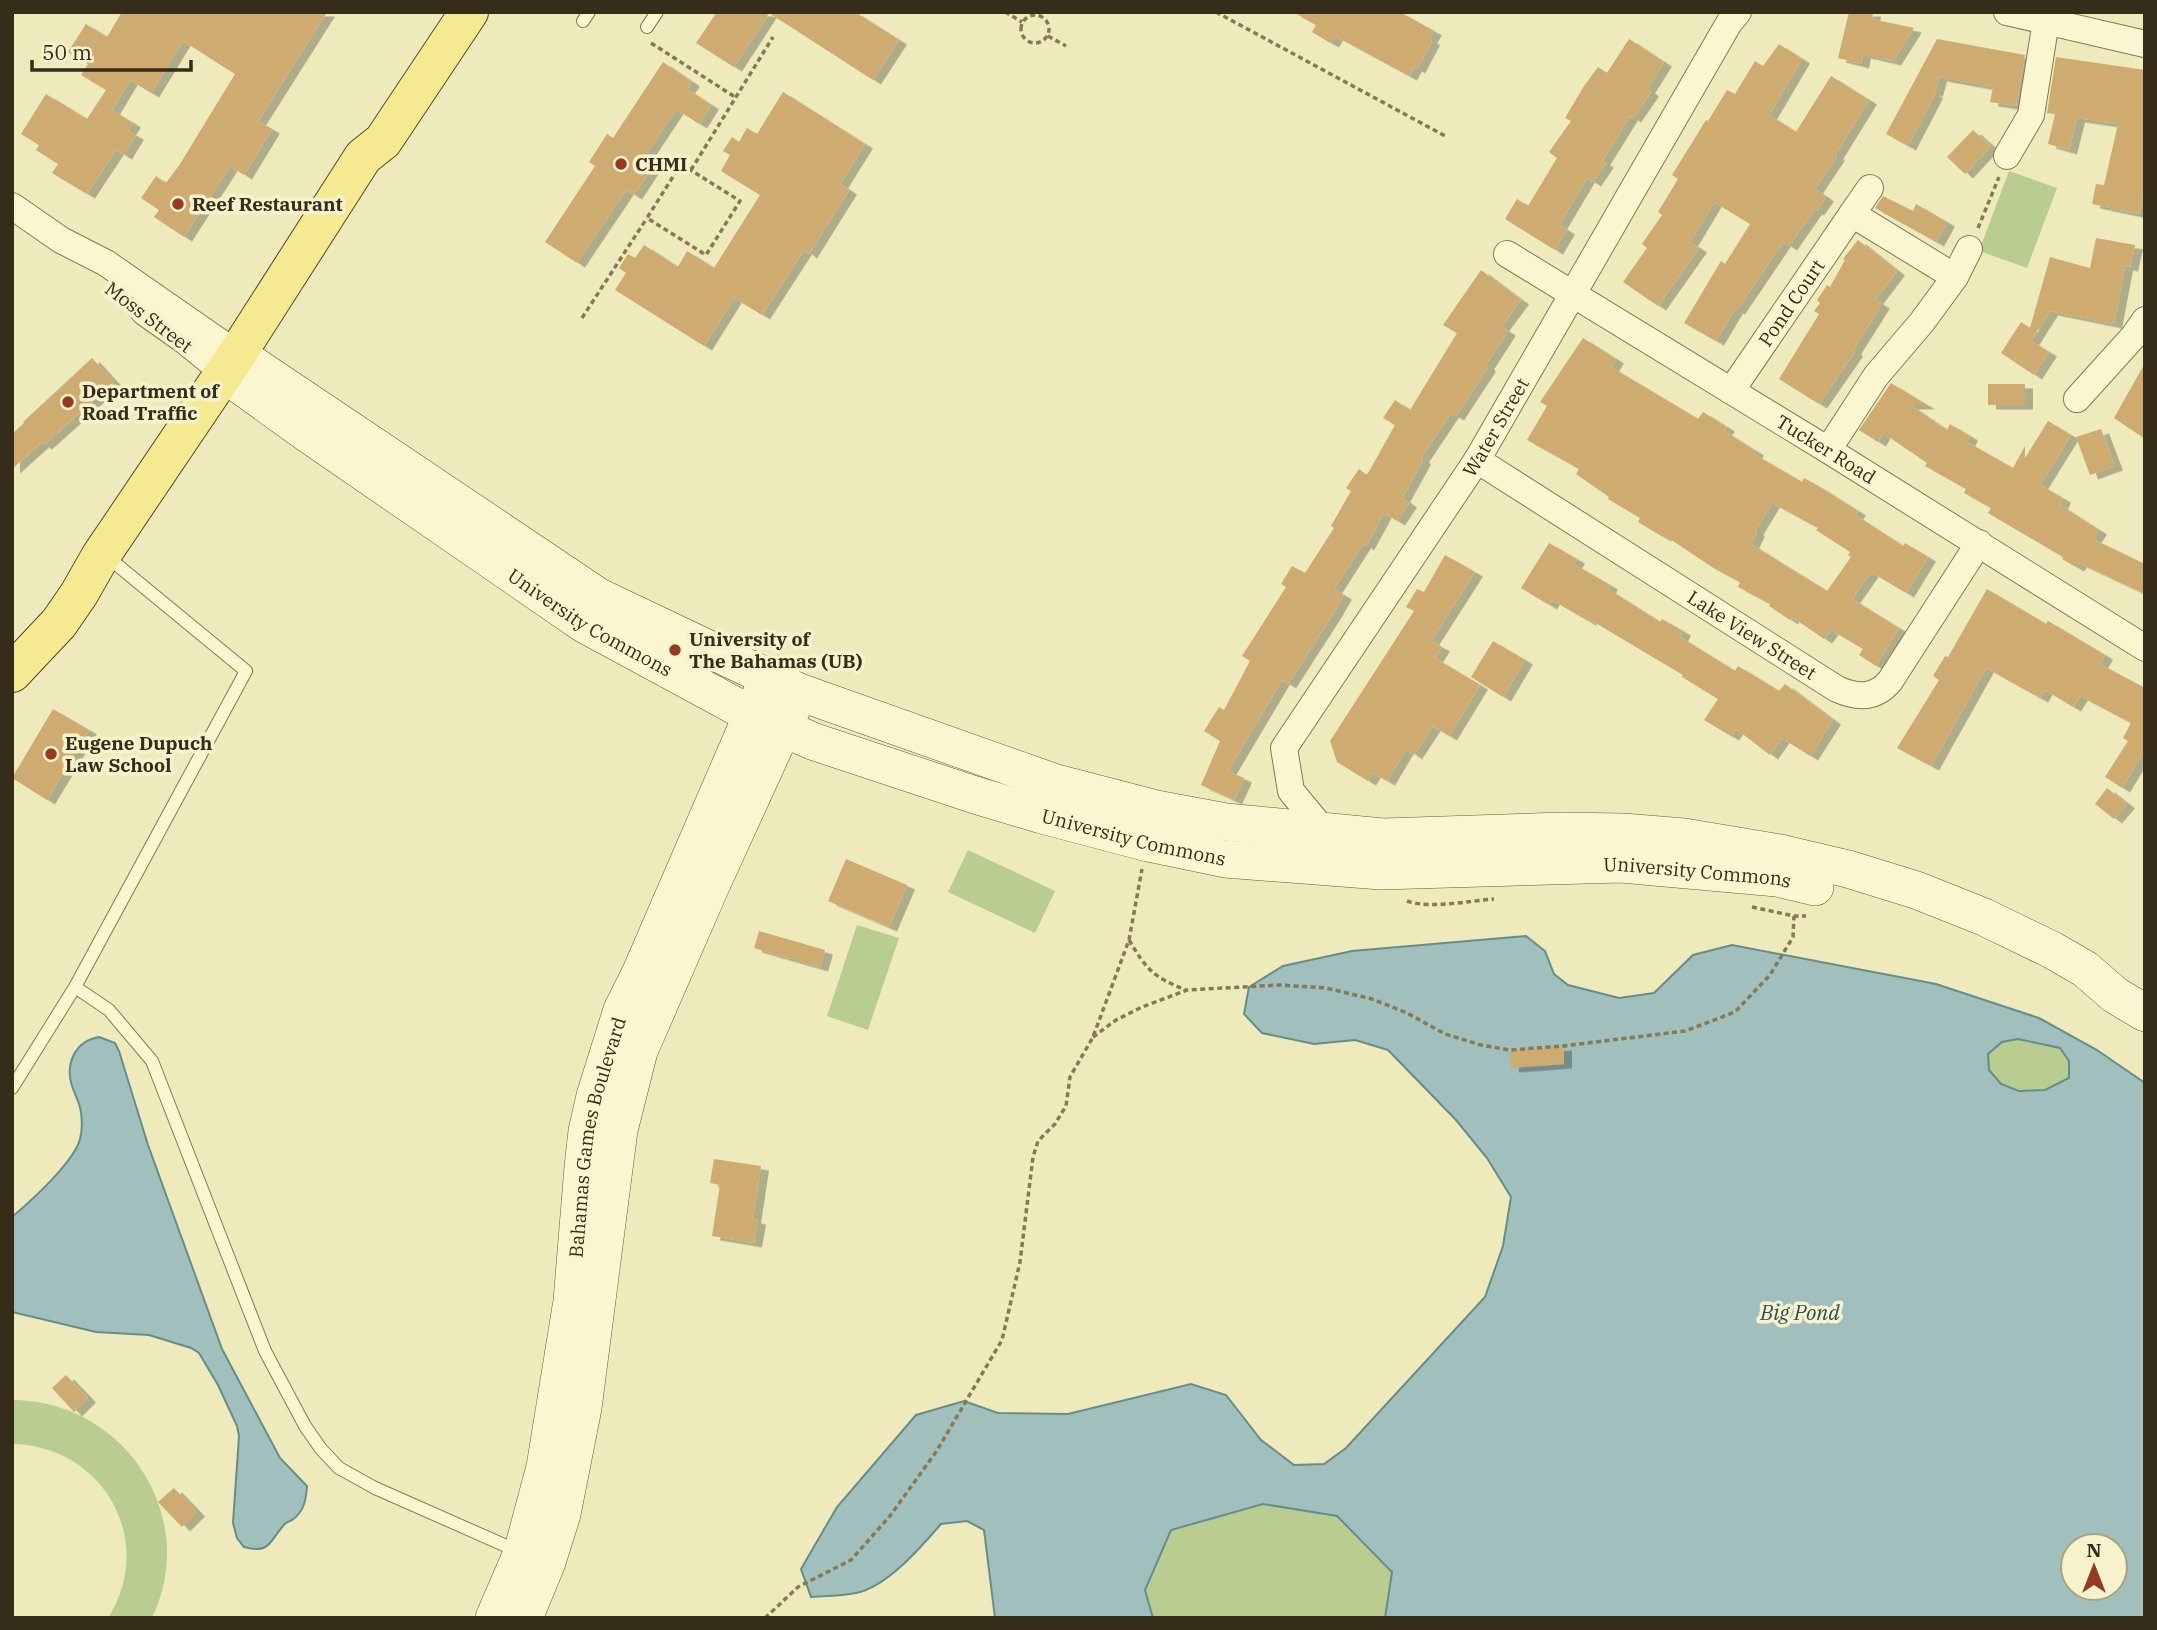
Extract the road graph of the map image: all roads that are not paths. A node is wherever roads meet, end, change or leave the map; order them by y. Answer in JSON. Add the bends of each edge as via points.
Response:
{"nodes":[{"id":1,"x":469,"y":12,"type":"edge"},
{"id":2,"x":657,"y":12,"type":"edge"},
{"id":3,"x":1738,"y":12,"type":"edge"},
{"id":4,"x":2007,"y":12,"type":"edge"},
{"id":5,"x":2046,"y":21,"type":"junction"},
{"id":6,"x":647,"y":27,"type":"road end"},
{"id":7,"x":2145,"y":44,"type":"edge"},
{"id":8,"x":2007,"y":156,"type":"road end"},
{"id":9,"x":1870,"y":188,"type":"dead end"},
{"id":10,"x":12,"y":206,"type":"edge"},
{"id":11,"x":1852,"y":214,"type":"junction"},
{"id":12,"x":1969,"y":249,"type":"road end"},
{"id":13,"x":1507,"y":254,"type":"dead end"},
{"id":14,"x":1955,"y":277,"type":"junction"},
{"id":15,"x":1572,"y":293,"type":"junction"},
{"id":16,"x":2145,"y":320,"type":"edge"},
{"id":17,"x":240,"y":370,"type":"junction"},
{"id":18,"x":1731,"y":391,"type":"junction"},
{"id":19,"x":2077,"y":399,"type":"dead end"},
{"id":20,"x":1828,"y":450,"type":"junction"},
{"id":21,"x":1477,"y":460,"type":"junction"},
{"id":22,"x":1979,"y":544,"type":"junction"},
{"id":23,"x":116,"y":564,"type":"junction"},
{"id":24,"x":79,"y":594,"type":"junction"},
{"id":25,"x":2145,"y":648,"type":"edge"},
{"id":26,"x":12,"y":673,"type":"edge"},
{"id":27,"x":784,"y":685,"type":"junction"},
{"id":28,"x":767,"y":722,"type":"junction"},
{"id":29,"x":1324,"y":831,"type":"junction"},
{"id":30,"x":75,"y":987,"type":"junction"},
{"id":31,"x":2130,"y":1004,"type":"edge"},
{"id":32,"x":12,"y":1088,"type":"edge"},
{"id":33,"x":535,"y":1558,"type":"junction"},
{"id":34,"x":494,"y":1618,"type":"edge"},
{"id":35,"x":524,"y":1618,"type":"edge"}],
"edges":[{"from":1,"to":17,"type":"main road","via":[[383,141],[381,163]]},
{"from":2,"to":6,"type":"lane"},
{"from":3,"to":15,"type":"street","name":"Water Street"},
{"from":4,"to":5,"type":"street"},
{"from":5,"to":7,"type":"street"},
{"from":5,"to":8,"type":"street","via":[[2031,115]]},
{"from":9,"to":11,"type":"street","name":"Pond Court"},
{"from":10,"to":17,"type":"street","name":"Moss Street","via":[[61,240],[100,280],[185,341]]},
{"from":11,"to":14,"type":"street"},
{"from":11,"to":18,"type":"street","name":"Pond Court"},
{"from":12,"to":14,"type":"street"},
{"from":13,"to":15,"type":"street","name":"Tucker Road"},
{"from":14,"to":20,"type":"street","via":[[1875,376]]},
{"from":15,"to":18,"type":"street","name":"Tucker Road"},
{"from":15,"to":21,"type":"street","name":"Water Street"},
{"from":16,"to":19,"type":"street"},
{"from":17,"to":23,"type":"main road","via":[[162,506]]},
{"from":17,"to":24,"type":"main road","via":[[100,557]]},
{"from":17,"to":27,"type":"main road","name":"University Commons","via":[[599,597]]},
{"from":17,"to":28,"type":"main road","name":"University Commons","via":[[308,434],[584,624]]},
{"from":18,"to":20,"type":"street","name":"Tucker Road"},
{"from":20,"to":22,"type":"street","name":"Tucker Road"},
{"from":21,"to":22,"type":"street","name":"Lake View Street","via":[[1837,689],[1859,696],[1880,691],[1890,681]]},
{"from":21,"to":29,"type":"street","name":"Water Street","via":[[1284,748],[1291,791]]},
{"from":22,"to":25,"type":"street","name":"Tucker Road"},
{"from":23,"to":24,"type":"main road"},
{"from":23,"to":30,"type":"lane","via":[[246,671]]},
{"from":24,"to":26,"type":"main road"},
{"from":27,"to":28,"type":"main road","name":"Bahamas Games Boulevard"},
{"from":27,"to":29,"type":"main road","name":"University Commons","via":[[1056,783],[1118,800],[1226,822]]},
{"from":28,"to":31,"type":"main road","name":"University Commons","via":[[975,795],[1148,843],[1225,859],[1390,871],[1621,864],[1777,878],[1908,914]]},
{"from":28,"to":33,"type":"main road","name":"Bahamas Games Boulevard","via":[[622,1010],[594,1096],[587,1131],[598,1171],[583,1408],[562,1514]]},
{"from":29,"to":31,"type":"main road","name":"University Commons","via":[[1383,837],[1623,832],[1780,852],[1916,890],[1984,918],[2085,969]]},
{"from":30,"to":32,"type":"lane"},
{"from":30,"to":33,"type":"lane","via":[[109,1010],[152,1060],[265,1351],[321,1449],[339,1468],[375,1488]]},
{"from":33,"to":34,"type":"main road","name":"Bahamas Games Boulevard"},
{"from":33,"to":35,"type":"main road","name":"Bahamas Games Boulevard"}]}
